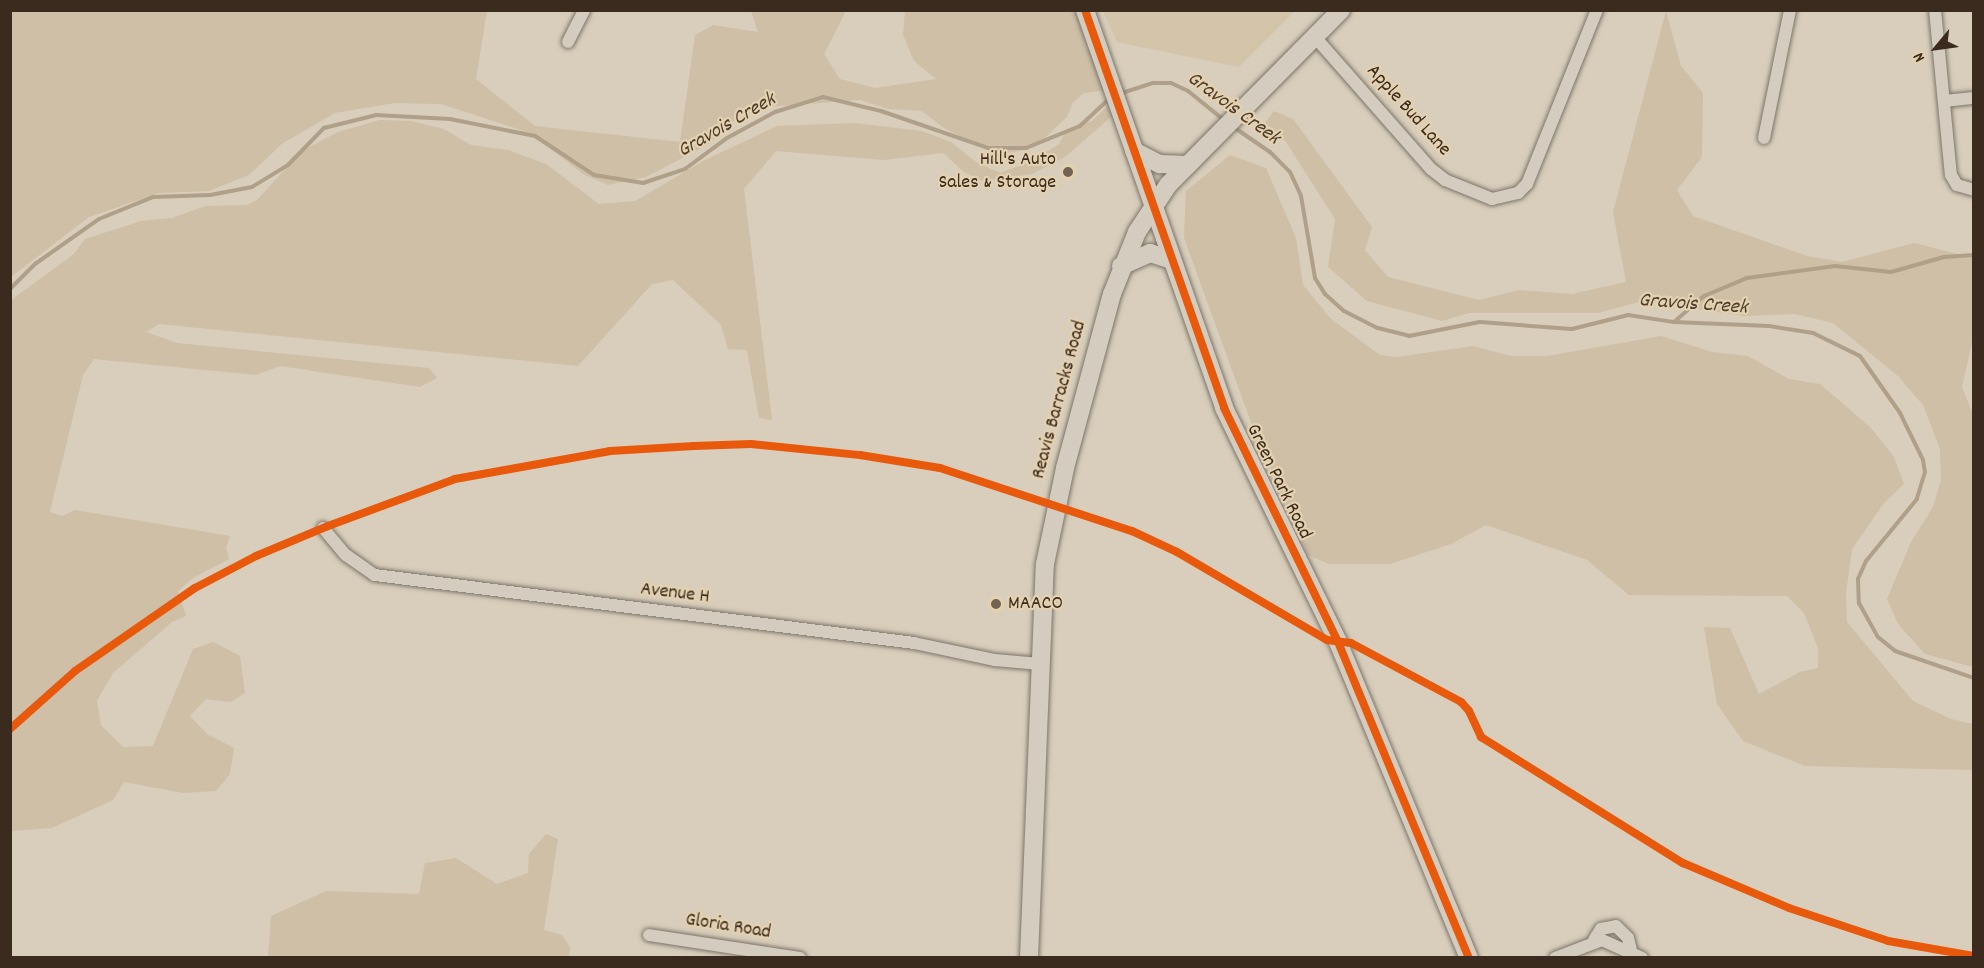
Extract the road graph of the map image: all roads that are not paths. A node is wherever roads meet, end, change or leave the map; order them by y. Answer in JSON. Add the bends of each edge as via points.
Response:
{"nodes":[{"id":1,"x":584,"y":10,"type":"edge"},
{"id":2,"x":1085,"y":10,"type":"edge"},
{"id":3,"x":1341,"y":10,"type":"edge"},
{"id":4,"x":1597,"y":10,"type":"edge"},
{"id":5,"x":1790,"y":10,"type":"edge"},
{"id":6,"x":1938,"y":11,"type":"edge"},
{"id":7,"x":1315,"y":37,"type":"junction"},
{"id":8,"x":568,"y":42,"type":"dead end"},
{"id":9,"x":1974,"y":98,"type":"edge"},
{"id":10,"x":1944,"y":101,"type":"junction"},
{"id":11,"x":1764,"y":138,"type":"dead end"},
{"id":12,"x":1134,"y":151,"type":"junction"},
{"id":13,"x":1191,"y":162,"type":"junction"},
{"id":14,"x":1974,"y":190,"type":"edge"},
{"id":15,"x":1153,"y":206,"type":"junction"},
{"id":16,"x":1171,"y":260,"type":"junction"},
{"id":17,"x":1121,"y":266,"type":"junction"},
{"id":18,"x":322,"y":528,"type":"dead end"},
{"id":19,"x":1040,"y":664,"type":"junction"},
{"id":20,"x":649,"y":935,"type":"dead end"},
{"id":21,"x":1639,"y":956,"type":"edge"},
{"id":22,"x":800,"y":957,"type":"edge"},
{"id":23,"x":1029,"y":957,"type":"edge"},
{"id":24,"x":1469,"y":957,"type":"edge"},
{"id":25,"x":1555,"y":957,"type":"edge"}],
"edges":[{"from":1,"to":8,"type":"street"},
{"from":2,"to":12,"type":"main road","name":"Green Park Road"},
{"from":3,"to":7,"type":"main road","name":"Reavis Barracks Road"},
{"from":4,"to":7,"type":"street","name":"Apple Bud Lane","via":[[1527,184],[1518,193],[1492,199],[1445,180],[1431,169]]},
{"from":5,"to":11,"type":"street"},
{"from":6,"to":10,"type":"street"},
{"from":7,"to":13,"type":"main road","name":"Reavis Barracks Road"},
{"from":9,"to":10,"type":"street"},
{"from":10,"to":14,"type":"street","via":[[1952,175],[1957,185]]},
{"from":12,"to":13,"type":"main road","via":[[1160,164]]},
{"from":12,"to":15,"type":"main road","name":"Green Park Road"},
{"from":13,"to":15,"type":"main road","name":"Reavis Barracks Road"},
{"from":15,"to":16,"type":"main road","name":"Green Park Road"},
{"from":15,"to":17,"type":"main road","name":"Reavis Barracks Road"},
{"from":16,"to":17,"type":"main road","via":[[1154,253]]},
{"from":16,"to":24,"type":"main road","name":"Green Park Road","via":[[1224,408],[1338,642]]},
{"from":17,"to":19,"type":"main road","name":"Reavis Barracks Road","via":[[1052,523],[1044,574]]},
{"from":18,"to":19,"type":"street","name":"Avenue H","via":[[346,555],[375,575],[914,643],[995,660]]},
{"from":19,"to":23,"type":"main road","name":"Reavis Barracks Road"},
{"from":20,"to":22,"type":"street","name":"Gloria Road"},
{"from":21,"to":25,"type":"street","via":[[1612,942],[1594,940]]}]}
